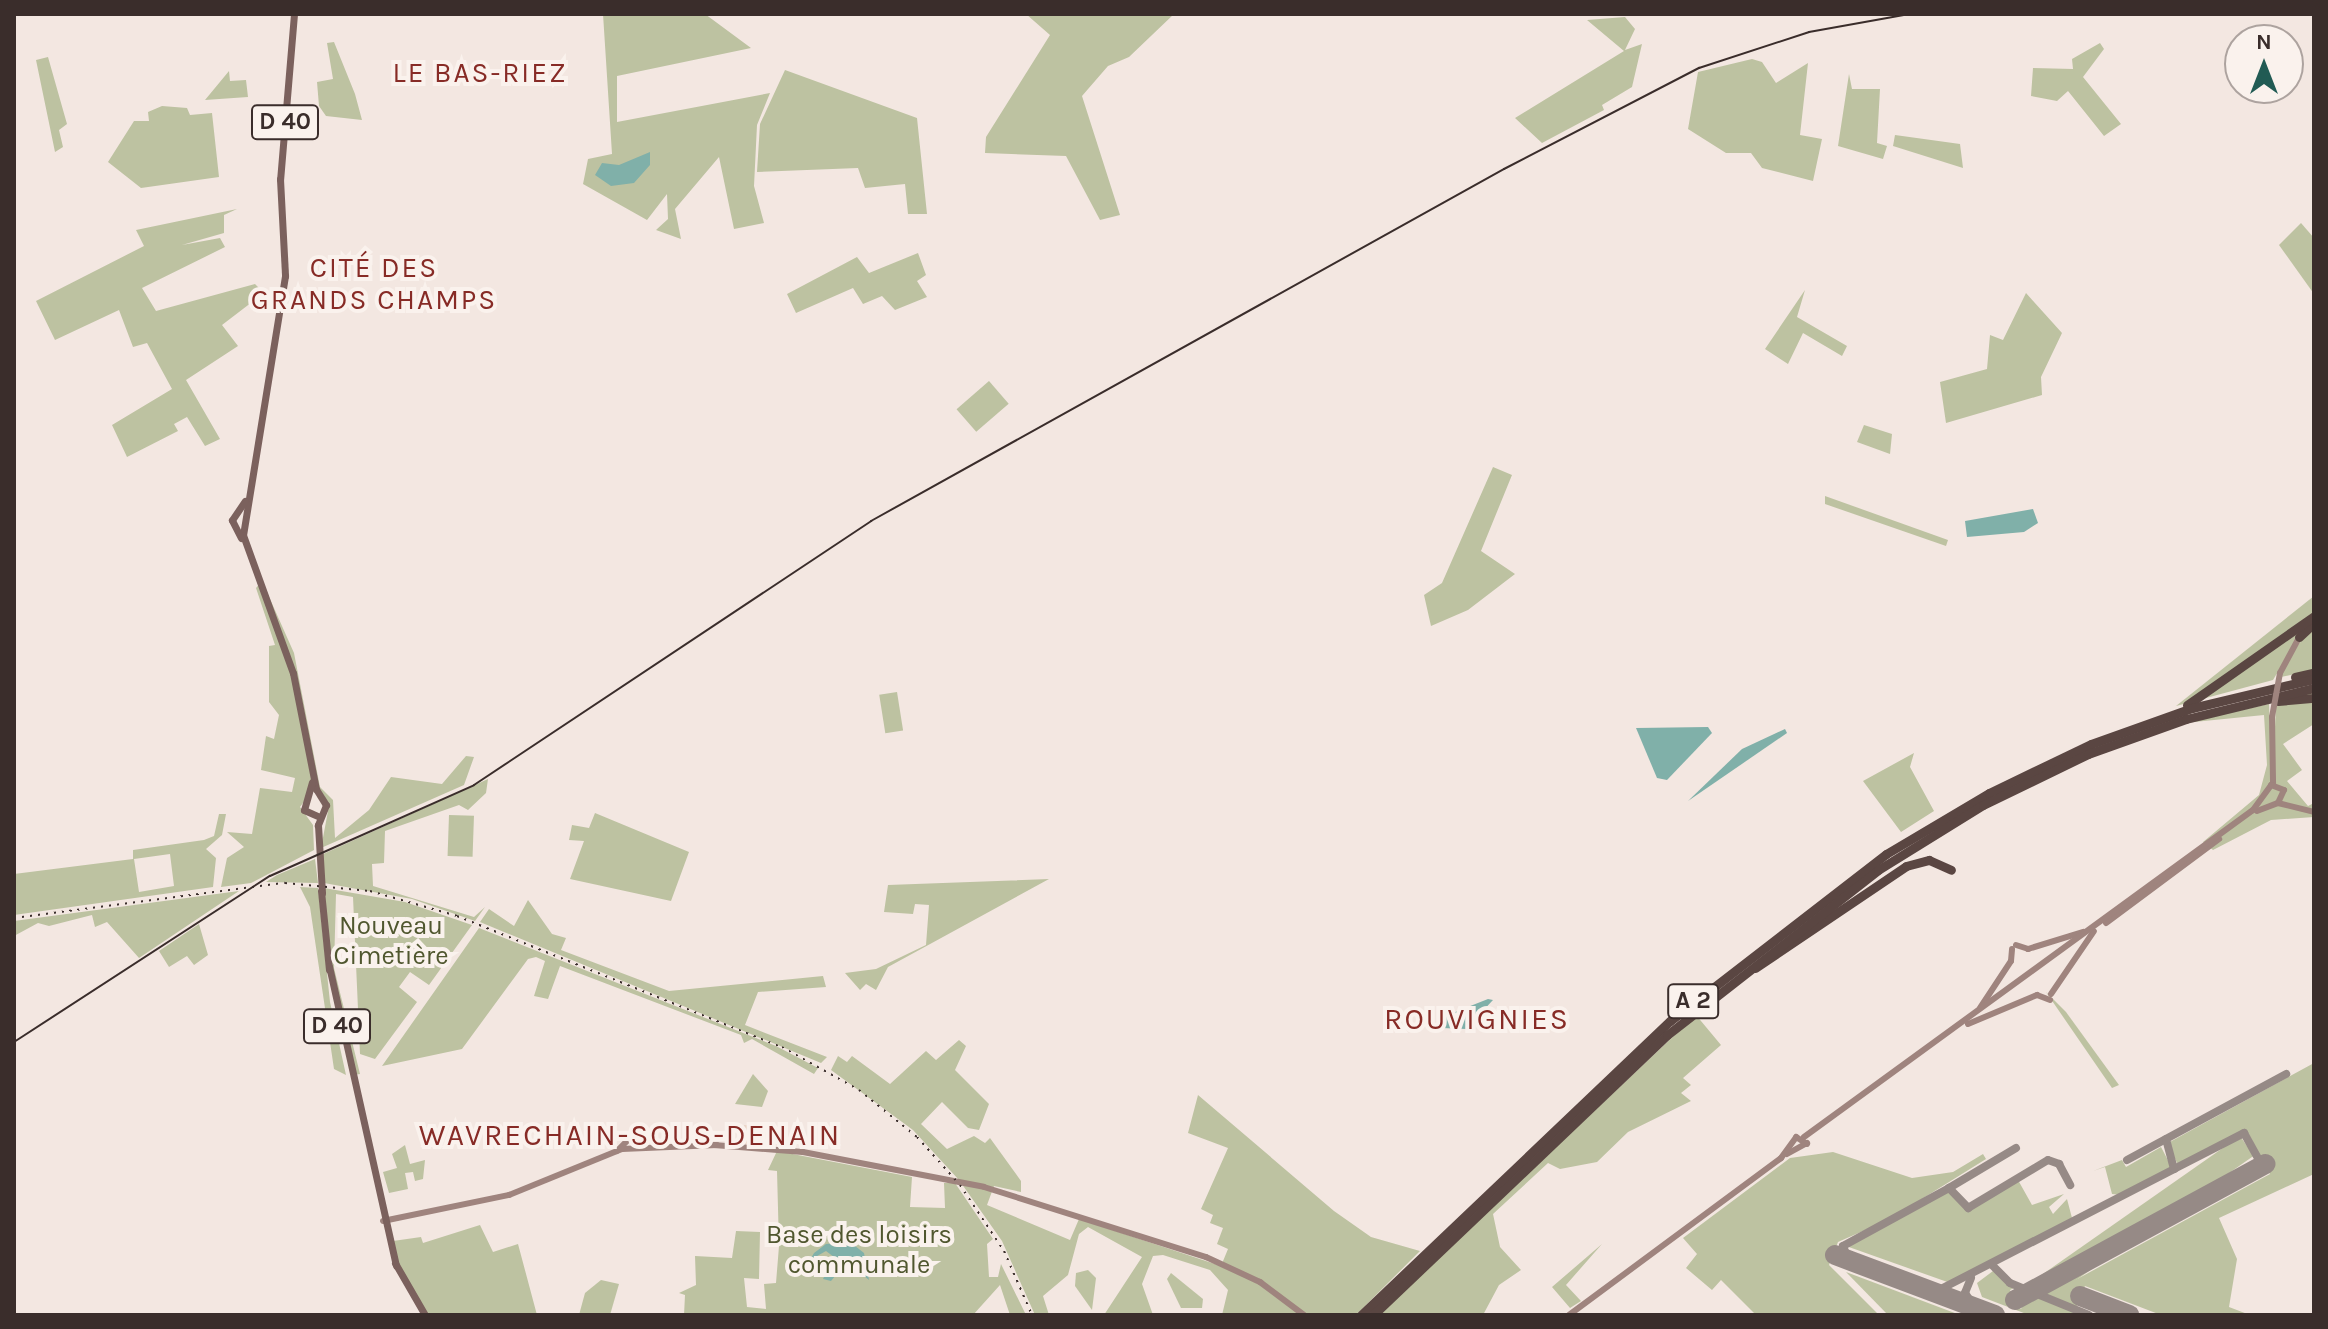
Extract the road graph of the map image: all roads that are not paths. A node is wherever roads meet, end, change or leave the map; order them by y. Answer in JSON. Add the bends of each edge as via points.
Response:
{"nodes":[{"id":1,"x":294,"y":14,"type":"edge"},
{"id":2,"x":242,"y":515,"type":"junction"},
{"id":3,"x":240,"y":526,"type":"junction"},
{"id":4,"x":2314,"y":619,"type":"edge"},
{"id":5,"x":2299,"y":637,"type":"joint"},
{"id":6,"x":2313,"y":676,"type":"edge"},
{"id":7,"x":2314,"y":688,"type":"edge"},
{"id":8,"x":2314,"y":698,"type":"edge"},
{"id":9,"x":2223,"y":704,"type":"junction"},
{"id":10,"x":2135,"y":727,"type":"junction"},
{"id":11,"x":312,"y":766,"type":"junction"},
{"id":12,"x":2273,"y":784,"type":"junction"},
{"id":13,"x":2265,"y":796,"type":"junction"},
{"id":14,"x":320,"y":797,"type":"junction"},
{"id":15,"x":308,"y":799,"type":"junction"},
{"id":16,"x":2275,"y":803,"type":"junction"},
{"id":17,"x":2314,"y":812,"type":"edge"},
{"id":18,"x":316,"y":817,"type":"junction"},
{"id":19,"x":1951,"y":870,"type":"dead end"},
{"id":20,"x":2094,"y":929,"type":"junction"},
{"id":21,"x":1715,"y":994,"type":"junction"},
{"id":22,"x":1977,"y":1012,"type":"junction"},
{"id":23,"x":1958,"y":1030,"type":"junction"},
{"id":24,"x":1922,"y":1054,"type":"junction"},
{"id":25,"x":362,"y":1077,"type":"dead end"},
{"id":26,"x":351,"y":1086,"type":"junction"},
{"id":27,"x":1805,"y":1140,"type":"junction"},
{"id":28,"x":1795,"y":1147,"type":"junction"},
{"id":29,"x":388,"y":1223,"type":"junction"},
{"id":30,"x":425,"y":1315,"type":"edge"},
{"id":31,"x":1304,"y":1315,"type":"edge"},
{"id":32,"x":1361,"y":1315,"type":"edge"},
{"id":33,"x":1373,"y":1315,"type":"edge"},
{"id":34,"x":1569,"y":1315,"type":"edge"}],
"edges":[{"from":1,"to":2,"type":"main road","number":"D 40","via":[[280,179],[285,276],[271,392]]},
{"from":2,"to":3,"type":"main road","number":"D 40"},
{"from":2,"to":3,"type":"main road","number":"D 40"},
{"from":3,"to":11,"type":"main road","number":"D 40","via":[[293,673]]},
{"from":4,"to":5,"type":"highway"},
{"from":4,"to":10,"type":"highway","via":[[2261,647],[2213,691]]},
{"from":5,"to":12,"type":"main road","bridge":true,"via":[[2280,673],[2272,717]]},
{"from":6,"to":9,"type":"highway","number":"A 2"},
{"from":7,"to":9,"type":"highway","number":"A 2"},
{"from":8,"to":9,"type":"highway"},
{"from":9,"to":10,"type":"highway","number":"A 2"},
{"from":9,"to":21,"type":"highway","number":"A 2","via":[[2099,750],[1978,808],[1858,884]]},
{"from":10,"to":32,"type":"highway","number":"A 2","via":[[1963,807],[1789,923],[1613,1073]]},
{"from":11,"to":14,"type":"main road","number":"D 40"},
{"from":11,"to":15,"type":"main road","number":"D 40"},
{"from":12,"to":13,"type":"main road"},
{"from":12,"to":16,"type":"main road","via":[[2284,791]]},
{"from":13,"to":16,"type":"main road"},
{"from":13,"to":20,"type":"main road"},
{"from":14,"to":15,"type":"main road"},
{"from":14,"to":18,"type":"main road","via":[[326,808]]},
{"from":15,"to":18,"type":"main road","via":[[304,808]]},
{"from":16,"to":17,"type":"main road"},
{"from":16,"to":20,"type":"main road"},
{"from":18,"to":26,"type":"main road","number":"D 40","via":[[329,966]]},
{"from":19,"to":21,"type":"highway","via":[[1932,860],[1906,866]]},
{"from":20,"to":22,"type":"main road"},
{"from":20,"to":22,"type":"main road","via":[[2028,949],[2014,947],[2011,961]]},
{"from":20,"to":23,"type":"main road"},
{"from":20,"to":23,"type":"main road","via":[[2054,980],[2050,997],[2037,995]]},
{"from":21,"to":33,"type":"highway","number":"A 2"},
{"from":22,"to":24,"type":"main road"},
{"from":23,"to":24,"type":"main road"},
{"from":24,"to":27,"type":"main road"},
{"from":25,"to":26,"type":"main road"},
{"from":26,"to":29,"type":"main road","number":"D 40"},
{"from":27,"to":28,"type":"main road"},
{"from":27,"to":28,"type":"main road"},
{"from":28,"to":34,"type":"main road"},
{"from":29,"to":30,"type":"main road","number":"D 40","via":[[396,1266]]},
{"from":29,"to":31,"type":"main road","via":[[542,1184],[623,1147],[714,1145],[803,1152],[981,1186],[1079,1217],[1232,1269]]}]}
